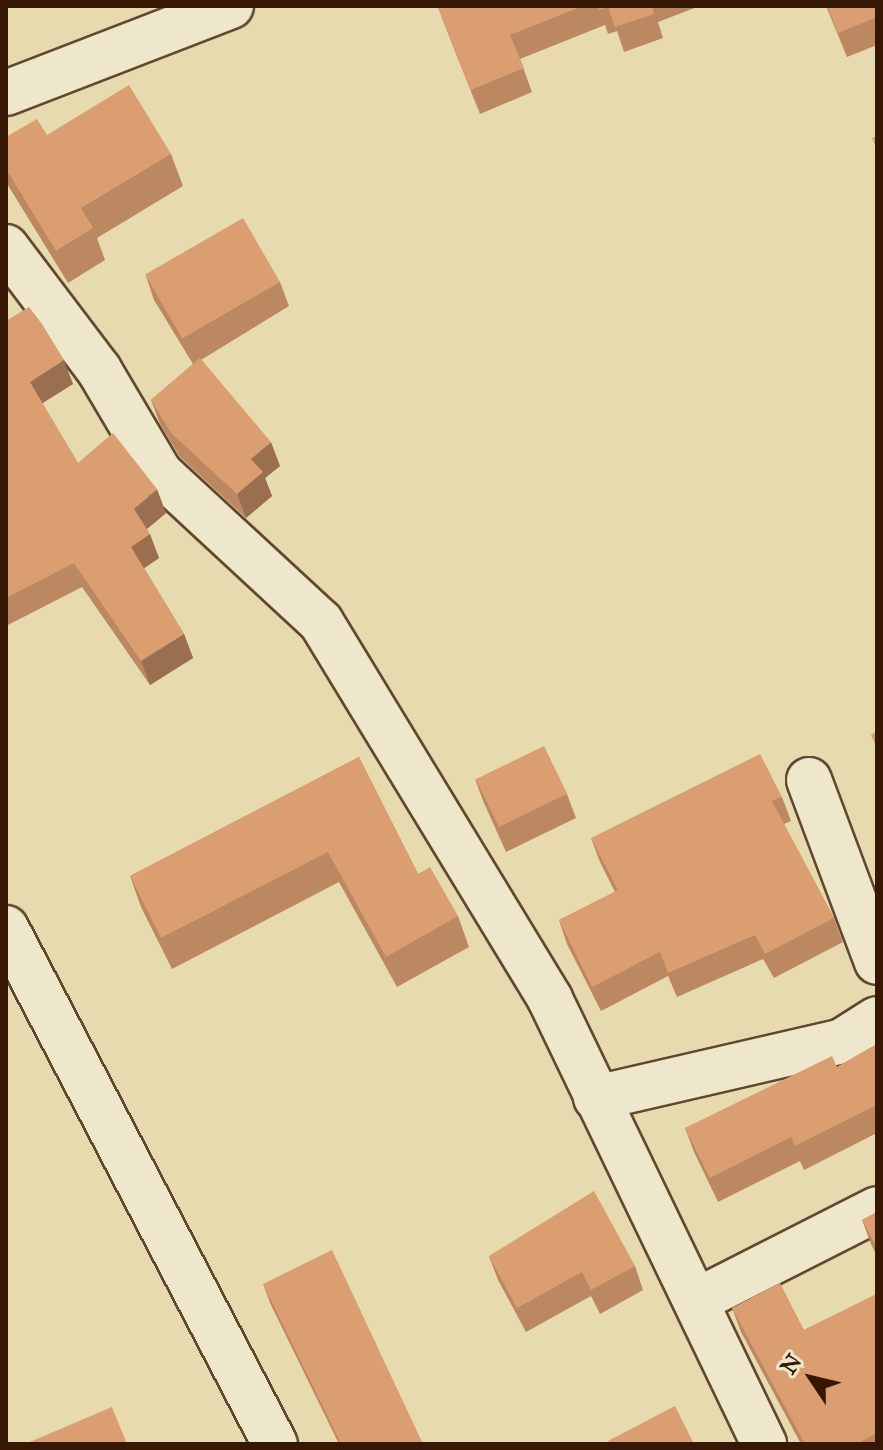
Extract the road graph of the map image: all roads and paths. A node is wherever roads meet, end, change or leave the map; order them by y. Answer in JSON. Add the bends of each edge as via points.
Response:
{"nodes":[{"id":1,"x":231,"y":6,"type":"edge"},
{"id":2,"x":6,"y":93,"type":"edge"},
{"id":3,"x":6,"y":247,"type":"edge"},
{"id":4,"x":809,"y":780,"type":"dead end"},
{"id":5,"x":6,"y":928,"type":"edge"},
{"id":6,"x":877,"y":962,"type":"edge"},
{"id":7,"x":877,"y":1019,"type":"edge"},
{"id":8,"x":596,"y":1098,"type":"junction"},
{"id":9,"x":877,"y":1209,"type":"edge"},
{"id":10,"x":696,"y":1301,"type":"junction"},
{"id":11,"x":275,"y":1444,"type":"edge"},
{"id":12,"x":764,"y":1444,"type":"edge"}],
"edges":[{"from":1,"to":2,"type":"street"},
{"from":3,"to":8,"type":"street","via":[[99,370],[160,473],[321,622],[550,999]]},
{"from":4,"to":6,"type":"street"},
{"from":5,"to":11,"type":"street"},
{"from":7,"to":8,"type":"street","via":[[842,1041]]},
{"from":8,"to":10,"type":"street"},
{"from":9,"to":10,"type":"street"},
{"from":10,"to":12,"type":"street"}]}
